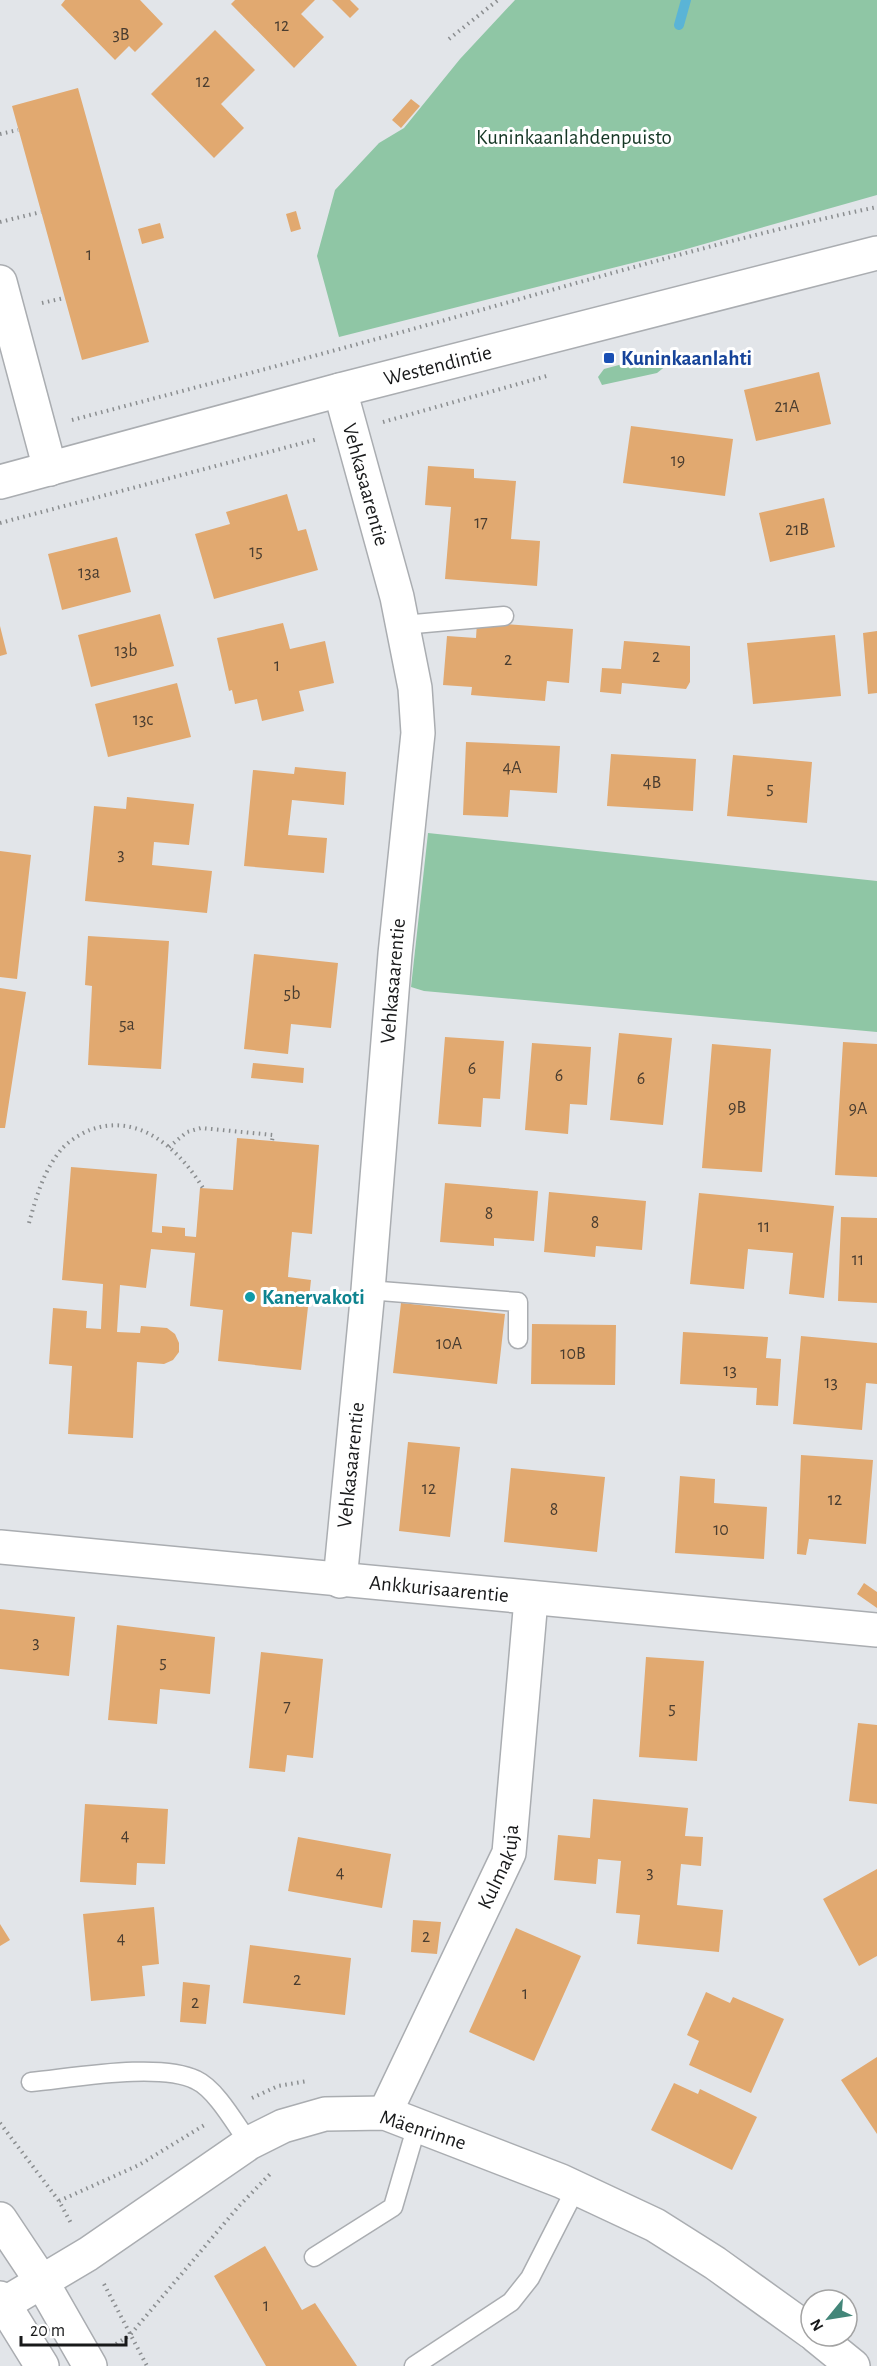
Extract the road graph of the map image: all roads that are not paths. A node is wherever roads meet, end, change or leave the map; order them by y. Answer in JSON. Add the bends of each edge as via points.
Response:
{"nodes":[{"id":1,"x":877,"y":253,"type":"edge"},
{"id":2,"x":0,"y":282,"type":"edge"},
{"id":3,"x":340,"y":390,"type":"junction"},
{"id":4,"x":50,"y":470,"type":"junction"},
{"id":5,"x":0,"y":482,"type":"edge"},
{"id":6,"x":504,"y":616,"type":"dead end"},
{"id":7,"x":403,"y":625,"type":"junction"},
{"id":8,"x":368,"y":1290,"type":"junction"},
{"id":9,"x":518,"y":1339,"type":"dead end"},
{"id":10,"x":0,"y":1547,"type":"edge"},
{"id":11,"x":340,"y":1581,"type":"junction"},
{"id":12,"x":531,"y":1599,"type":"junction"},
{"id":13,"x":877,"y":1630,"type":"edge"},
{"id":14,"x":31,"y":2082,"type":"dead end"},
{"id":15,"x":385,"y":2113,"type":"junction"},
{"id":16,"x":417,"y":2126,"type":"junction"},
{"id":17,"x":249,"y":2143,"type":"junction"},
{"id":18,"x":576,"y":2188,"type":"junction"},
{"id":19,"x":0,"y":2219,"type":"edge"},
{"id":20,"x":314,"y":2257,"type":"dead end"},
{"id":21,"x":42,"y":2282,"type":"junction"},
{"id":22,"x":2,"y":2301,"type":"edge"},
{"id":23,"x":799,"y":2323,"type":"edge"},
{"id":24,"x":831,"y":2348,"type":"edge"},
{"id":25,"x":42,"y":2366,"type":"edge"},
{"id":26,"x":90,"y":2366,"type":"edge"},
{"id":27,"x":414,"y":2366,"type":"edge"},
{"id":28,"x":854,"y":2366,"type":"edge"}],
"edges":[{"from":1,"to":3,"type":"street","name":"Westendintie"},
{"from":2,"to":4,"type":"street"},
{"from":3,"to":4,"type":"street","name":"Westendintie"},
{"from":3,"to":7,"type":"street","name":"Vehkasaarentie"},
{"from":4,"to":5,"type":"street","name":"Westendintie"},
{"from":6,"to":7,"type":"lane"},
{"from":7,"to":8,"type":"street","name":"Vehkasaarentie","via":[[415,688],[418,733],[395,954]]},
{"from":8,"to":9,"type":"lane","via":[[518,1302]]},
{"from":8,"to":11,"type":"street","name":"Vehkasaarentie"},
{"from":10,"to":11,"type":"street","name":"Ankkurisaarentie"},
{"from":11,"to":12,"type":"street","name":"Ankkurisaarentie"},
{"from":12,"to":13,"type":"street","name":"Ankkurisaarentie"},
{"from":12,"to":15,"type":"street","name":"Kulmakuja","via":[[509,1853]]},
{"from":14,"to":17,"type":"lane","via":[[126,2072],[176,2074],[197,2080],[209,2090]]},
{"from":15,"to":16,"type":"street","name":"Mäenrinne"},
{"from":15,"to":17,"type":"street","name":"Mäenrinne","via":[[325,2114],[283,2126]]},
{"from":16,"to":18,"type":"street","name":"Mäenrinne"},
{"from":16,"to":20,"type":"lane","via":[[393,2207]]},
{"from":17,"to":21,"type":"street","name":"Mäenrinne"},
{"from":18,"to":23,"type":"street","name":"Mäenrinne","via":[[665,2232]]},
{"from":18,"to":27,"type":"lane","via":[[530,2278],[511,2302]]},
{"from":19,"to":21,"type":"street"},
{"from":21,"to":22,"type":"street","name":"Mäenrinne"},
{"from":21,"to":26,"type":"street"},
{"from":22,"to":25,"type":"street"},
{"from":24,"to":28,"type":"street"}]}
